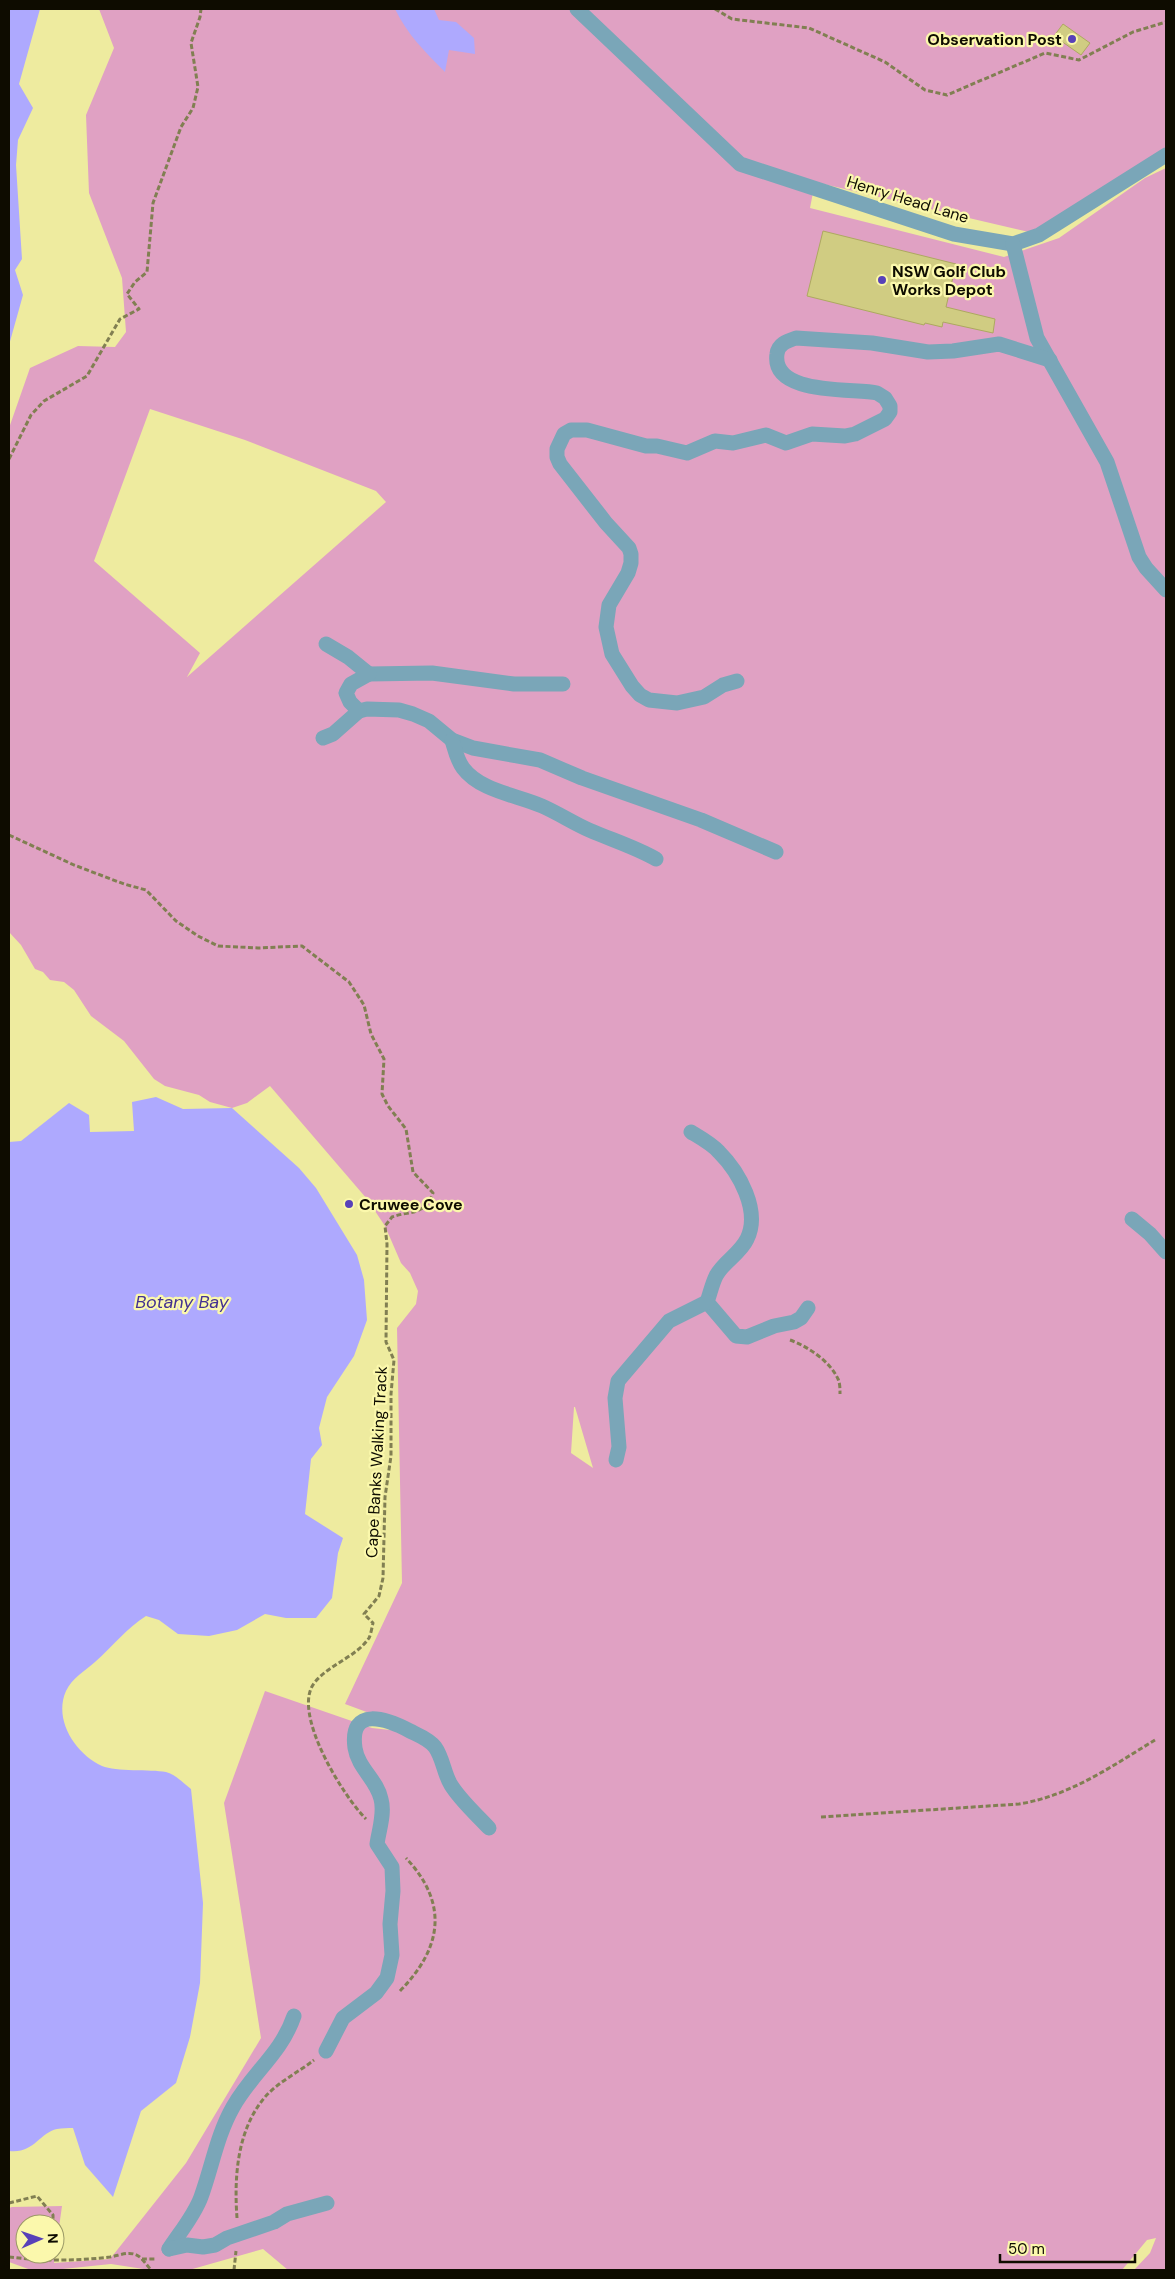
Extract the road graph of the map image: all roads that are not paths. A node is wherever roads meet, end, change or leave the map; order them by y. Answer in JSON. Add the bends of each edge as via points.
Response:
{"nodes":[{"id":1,"x":577,"y":9,"type":"edge"},
{"id":2,"x":1166,"y":155,"type":"edge"},
{"id":3,"x":1013,"y":244,"type":"junction"},
{"id":4,"x":1050,"y":360,"type":"junction"},
{"id":5,"x":1166,"y":590,"type":"edge"},
{"id":6,"x":326,"y":644,"type":"dead end"},
{"id":7,"x":369,"y":674,"type":"junction"},
{"id":8,"x":737,"y":681,"type":"dead end"},
{"id":9,"x":563,"y":684,"type":"dead end"},
{"id":10,"x":359,"y":711,"type":"junction"},
{"id":11,"x":322,"y":738,"type":"dead end"},
{"id":12,"x":452,"y":740,"type":"junction"},
{"id":13,"x":776,"y":852,"type":"dead end"},
{"id":14,"x":656,"y":859,"type":"dead end"},
{"id":15,"x":691,"y":1132,"type":"dead end"},
{"id":16,"x":1132,"y":1219,"type":"dead end"},
{"id":17,"x":1166,"y":1252,"type":"edge"},
{"id":18,"x":707,"y":1302,"type":"junction"},
{"id":19,"x":808,"y":1308,"type":"dead end"},
{"id":20,"x":616,"y":1460,"type":"dead end"},
{"id":21,"x":489,"y":1828,"type":"dead end"},
{"id":22,"x":294,"y":2016,"type":"dead end"},
{"id":23,"x":326,"y":2050,"type":"road end"},
{"id":24,"x":327,"y":2203,"type":"dead end"}],
"edges":[{"from":1,"to":3,"type":"lane","name":"Henry Head Lane","via":[[740,164],[954,234]]},
{"from":2,"to":3,"type":"lane","name":"Henry Head Lane","via":[[1039,235]]},
{"from":3,"to":4,"type":"lane","via":[[1037,338]]},
{"from":4,"to":5,"type":"lane","via":[[1107,462],[1139,556]]},
{"from":4,"to":8,"type":"lane","via":[[999,344],[953,352],[928,352],[872,343],[796,338],[785,341],[777,353],[784,375],[817,388],[878,394],[890,406],[885,419],[846,436],[820,433],[786,443],[766,435],[733,443],[716,441],[688,453],[646,446],[587,430],[571,430],[564,434],[556,449],[556,457],[631,554],[632,563],[609,605],[606,617],[607,639],[621,669],[640,695],[649,700],[677,703],[704,697],[723,685]]},
{"from":6,"to":7,"type":"lane"},
{"from":7,"to":9,"type":"lane","via":[[432,673],[514,684]]},
{"from":7,"to":10,"type":"lane","via":[[351,684],[346,693]]},
{"from":10,"to":11,"type":"lane","via":[[333,734]]},
{"from":10,"to":12,"type":"lane","via":[[399,710],[413,714],[429,721]]},
{"from":12,"to":13,"type":"lane","via":[[473,748],[540,760],[701,820]]},
{"from":12,"to":14,"type":"lane","via":[[460,763],[475,779]]},
{"from":15,"to":18,"type":"lane","via":[[718,1151],[729,1164],[750,1204],[752,1216],[749,1236],[716,1275]]},
{"from":16,"to":17,"type":"lane"},
{"from":18,"to":19,"type":"lane","via":[[736,1336],[747,1337],[794,1322]]},
{"from":18,"to":20,"type":"lane","via":[[669,1321],[618,1382],[615,1398],[619,1447]]},
{"from":21,"to":23,"type":"lane","via":[[452,1786],[436,1748],[429,1742],[403,1727],[373,1717],[362,1721],[357,1729],[355,1748],[361,1765],[381,1797],[377,1844],[392,1867],[392,1955],[387,1978],[376,1993],[343,2018]]},
{"from":22,"to":24,"type":"lane","via":[[281,2045],[234,2105],[219,2138],[196,2210],[168,2249],[215,2245],[287,2214]]}]}
